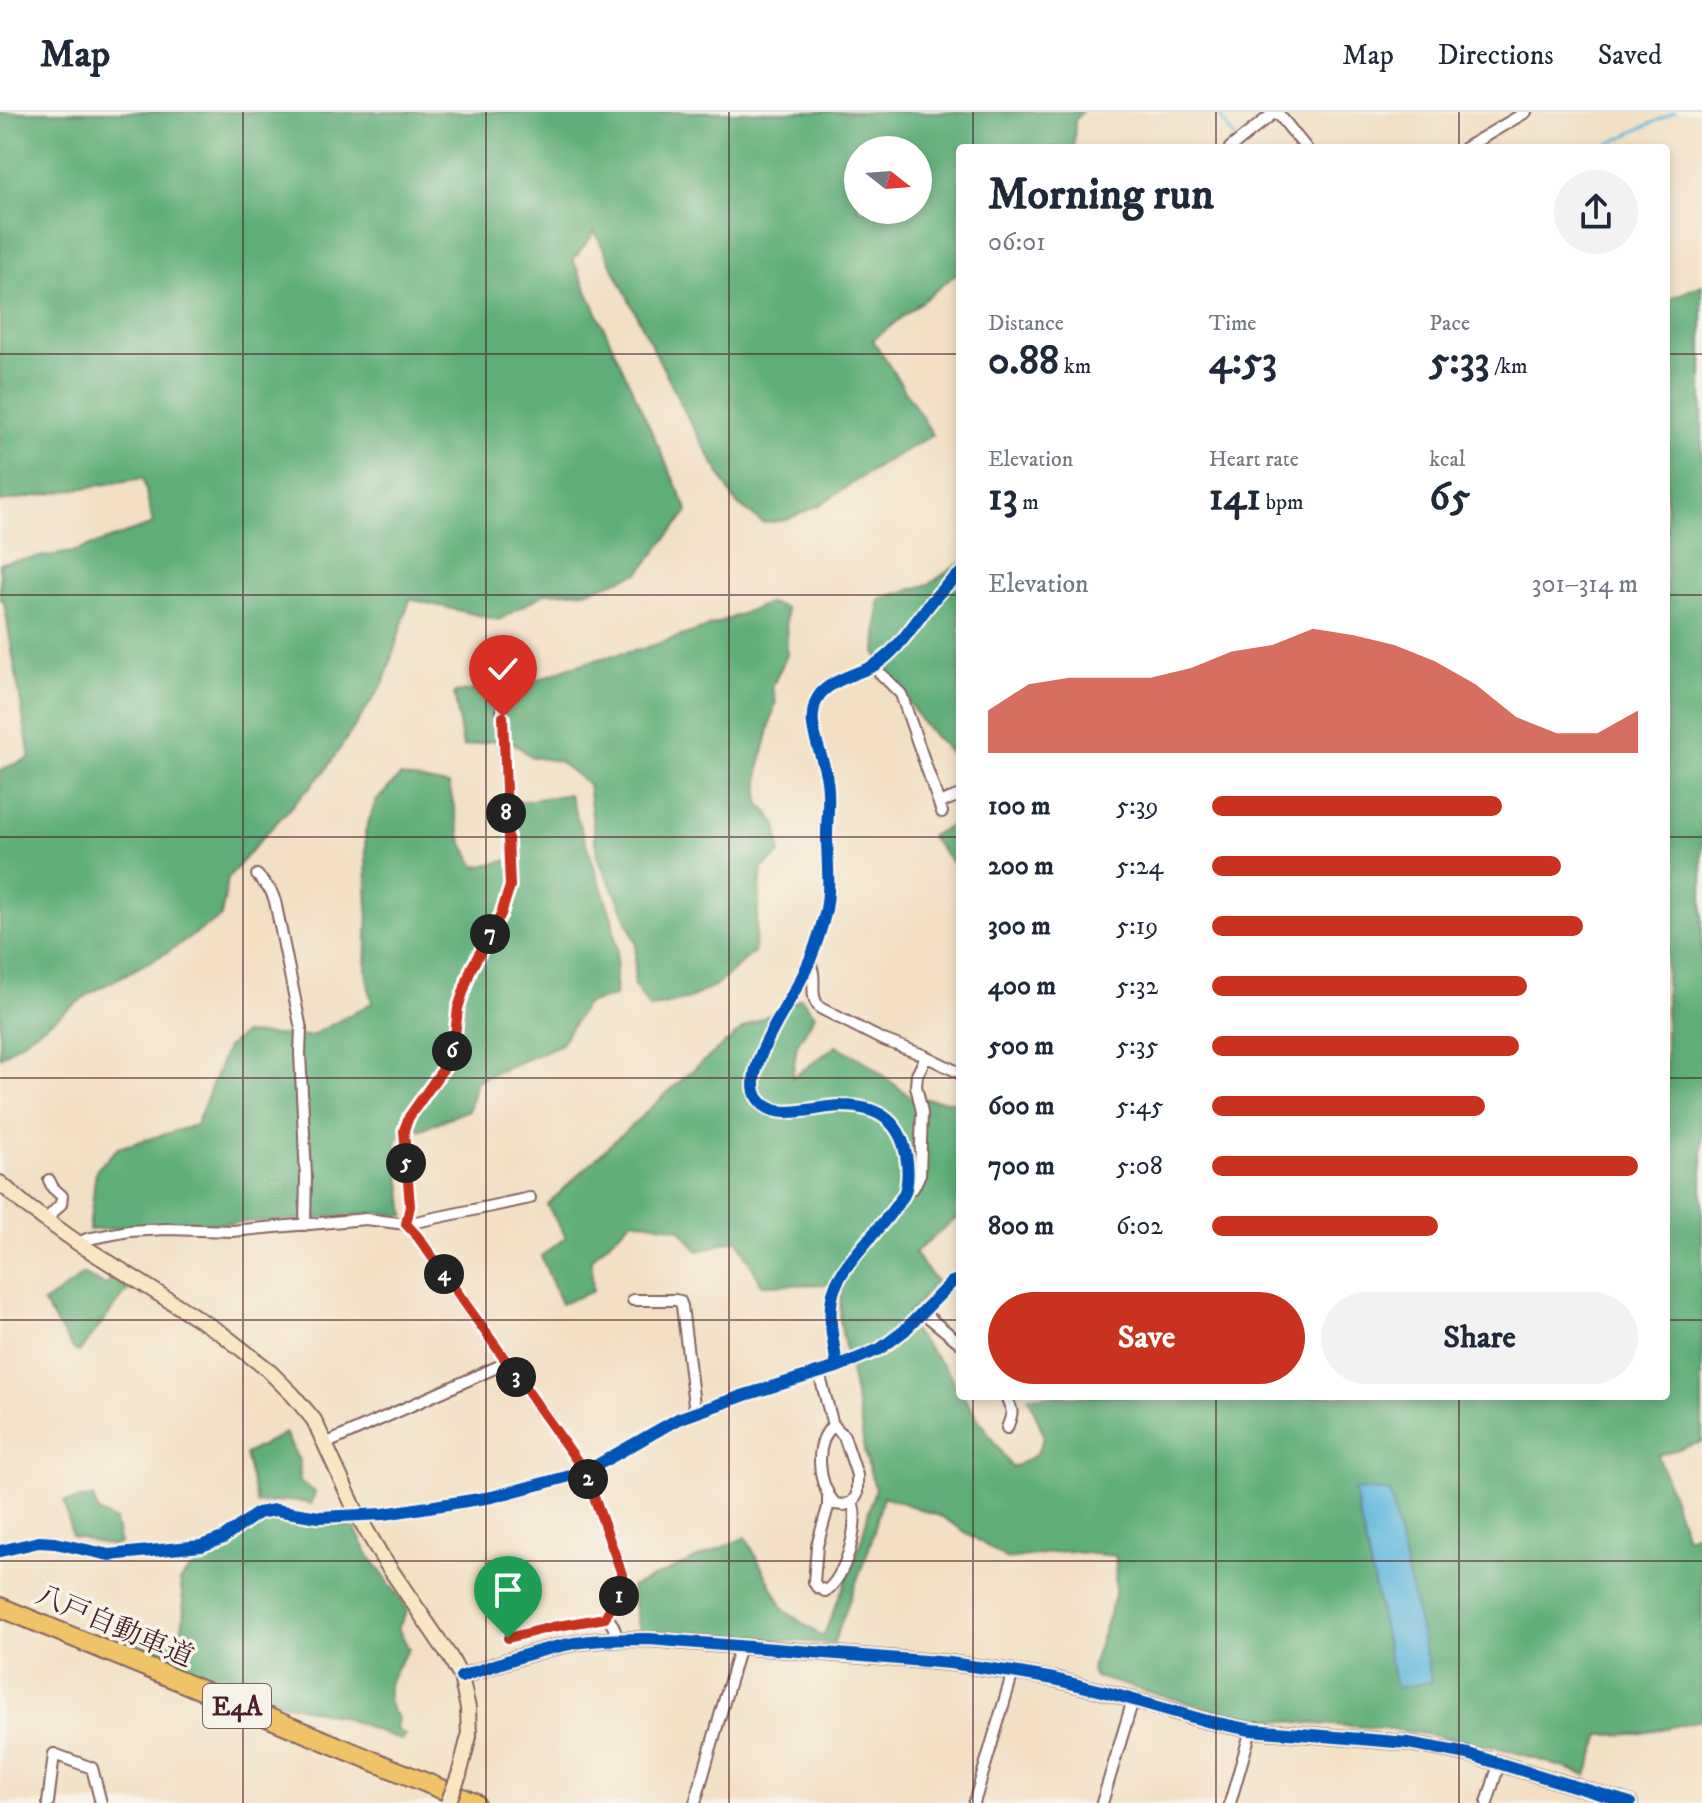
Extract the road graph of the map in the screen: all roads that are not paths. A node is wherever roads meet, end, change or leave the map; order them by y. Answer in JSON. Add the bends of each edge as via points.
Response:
{"nodes":[{"id":1,"x":1276,"y":112,"type":"edge"},
{"id":2,"x":1526,"y":112,"type":"edge"},
{"id":3,"x":1235,"y":144,"type":"edge"},
{"id":4,"x":1303,"y":144,"type":"edge"},
{"id":5,"x":1472,"y":144,"type":"edge"},
{"id":6,"x":956,"y":578,"type":"edge"},
{"id":7,"x":873,"y":666,"type":"junction"},
{"id":8,"x":502,"y":708,"type":"dead end"},
{"id":9,"x":956,"y":798,"type":"edge"},
{"id":10,"x":257,"y":875,"type":"dead end"},
{"id":11,"x":809,"y":962,"type":"junction"},
{"id":12,"x":926,"y":1057,"type":"junction"},
{"id":13,"x":956,"y":1071,"type":"edge"},
{"id":14,"x":49,"y":1180,"type":"dead end"},
{"id":15,"x":0,"y":1183,"type":"edge"},
{"id":16,"x":904,"y":1194,"type":"junction"},
{"id":17,"x":530,"y":1198,"type":"dead end"},
{"id":18,"x":46,"y":1220,"type":"junction"},
{"id":19,"x":406,"y":1224,"type":"junction"},
{"id":20,"x":305,"y":1225,"type":"junction"},
{"id":21,"x":78,"y":1243,"type":"junction"},
{"id":22,"x":956,"y":1280,"type":"edge"},
{"id":23,"x":633,"y":1300,"type":"dead end"},
{"id":24,"x":922,"y":1312,"type":"junction"},
{"id":25,"x":956,"y":1340,"type":"edge"},
{"id":26,"x":506,"y":1363,"type":"junction"},
{"id":27,"x":837,"y":1367,"type":"junction"},
{"id":28,"x":819,"y":1373,"type":"junction"},
{"id":29,"x":1008,"y":1400,"type":"edge"},
{"id":30,"x":695,"y":1413,"type":"junction"},
{"id":31,"x":833,"y":1425,"type":"junction"},
{"id":32,"x":1007,"y":1428,"type":"dead end"},
{"id":33,"x":325,"y":1444,"type":"junction"},
{"id":34,"x":585,"y":1472,"type":"junction"},
{"id":35,"x":828,"y":1496,"type":"junction"},
{"id":36,"x":852,"y":1502,"type":"junction"},
{"id":37,"x":358,"y":1516,"type":"junction"},
{"id":38,"x":0,"y":1551,"type":"edge"},
{"id":39,"x":0,"y":1607,"type":"edge"},
{"id":40,"x":605,"y":1618,"type":"junction"},
{"id":41,"x":508,"y":1638,"type":"dead end"},
{"id":42,"x":617,"y":1640,"type":"junction"},
{"id":43,"x":740,"y":1646,"type":"junction"},
{"id":44,"x":1013,"y":1672,"type":"junction"},
{"id":45,"x":461,"y":1677,"type":"junction"},
{"id":46,"x":1133,"y":1700,"type":"junction"},
{"id":47,"x":1251,"y":1730,"type":"junction"},
{"id":48,"x":1499,"y":1764,"type":"junction"},
{"id":49,"x":48,"y":1803,"type":"edge"},
{"id":50,"x":101,"y":1803,"type":"edge"},
{"id":51,"x":448,"y":1803,"type":"edge"},
{"id":52,"x":475,"y":1803,"type":"edge"},
{"id":53,"x":695,"y":1803,"type":"edge"},
{"id":54,"x":974,"y":1803,"type":"edge"},
{"id":55,"x":1102,"y":1803,"type":"edge"},
{"id":56,"x":1230,"y":1803,"type":"edge"},
{"id":57,"x":1487,"y":1803,"type":"edge"},
{"id":58,"x":1628,"y":1803,"type":"edge"}],
"edges":[{"from":1,"to":3,"type":"street"},
{"from":1,"to":4,"type":"street"},
{"from":2,"to":5,"type":"street"},
{"from":6,"to":7,"type":"street"},
{"from":7,"to":9,"type":"street","via":[[901,694],[941,807]]},
{"from":7,"to":11,"type":"street","via":[[819,694],[812,711],[827,781],[828,902]]},
{"from":8,"to":19,"type":"street","via":[[510,886],[471,969],[448,1062],[404,1130],[410,1206]]},
{"from":10,"to":20,"type":"street","via":[[275,901],[301,1029]]},
{"from":11,"to":12,"type":"street","via":[[813,997],[820,1008]]},
{"from":11,"to":16,"type":"street","via":[[754,1071],[758,1098],[771,1110],[841,1106],[873,1110],[890,1120],[906,1155]]},
{"from":12,"to":13,"type":"street"},
{"from":12,"to":16,"type":"street","via":[[916,1086],[922,1112],[920,1174]]},
{"from":14,"to":18,"type":"street","via":[[62,1196]]},
{"from":15,"to":18,"type":"street"},
{"from":16,"to":27,"type":"street","via":[[835,1287],[830,1307]]},
{"from":17,"to":19,"type":"street"},
{"from":18,"to":21,"type":"street"},
{"from":19,"to":20,"type":"street","via":[[366,1219]]},
{"from":19,"to":26,"type":"street"},
{"from":20,"to":21,"type":"street","via":[[141,1230]]},
{"from":21,"to":33,"type":"street","via":[[221,1333],[267,1369],[314,1420]]},
{"from":22,"to":24,"type":"street"},
{"from":23,"to":30,"type":"street","via":[[680,1301]]},
{"from":24,"to":25,"type":"street"},
{"from":24,"to":27,"type":"street","via":[[880,1349]]},
{"from":26,"to":33,"type":"street"},
{"from":26,"to":34,"type":"street"},
{"from":27,"to":28,"type":"street"},
{"from":28,"to":30,"type":"street"},
{"from":28,"to":31,"type":"street"},
{"from":29,"to":32,"type":"street","via":[[1013,1415]]},
{"from":30,"to":34,"type":"street"},
{"from":31,"to":35,"type":"street","via":[[825,1433],[820,1458]]},
{"from":31,"to":36,"type":"street","via":[[844,1436],[857,1475]]},
{"from":33,"to":37,"type":"street"},
{"from":34,"to":37,"type":"street","via":[[492,1497]]},
{"from":34,"to":40,"type":"street","via":[[623,1577],[622,1593]]},
{"from":35,"to":36,"type":"street","via":[[835,1504]]},
{"from":35,"to":36,"type":"street","via":[[814,1582],[825,1591],[833,1586],[852,1540]]},
{"from":37,"to":38,"type":"street","via":[[258,1513],[223,1538],[174,1550],[109,1555],[39,1542]]},
{"from":37,"to":45,"type":"street"},
{"from":39,"to":52,"type":"highway","name":"八戸自動車道","number":"E4A"},
{"from":40,"to":41,"type":"street"},
{"from":40,"to":42,"type":"street"},
{"from":42,"to":43,"type":"street"},
{"from":42,"to":45,"type":"street","via":[[531,1653]]},
{"from":43,"to":44,"type":"street"},
{"from":43,"to":53,"type":"street"},
{"from":44,"to":46,"type":"street"},
{"from":44,"to":54,"type":"street"},
{"from":45,"to":51,"type":"street","bridge":true,"via":[[469,1736]]},
{"from":46,"to":47,"type":"street"},
{"from":46,"to":55,"type":"street"},
{"from":47,"to":48,"type":"street","via":[[1408,1743]]},
{"from":47,"to":56,"type":"street"},
{"from":48,"to":57,"type":"street"},
{"from":48,"to":58,"type":"street"},
{"from":49,"to":50,"type":"street","via":[[54,1754],[92,1768]]}]}
